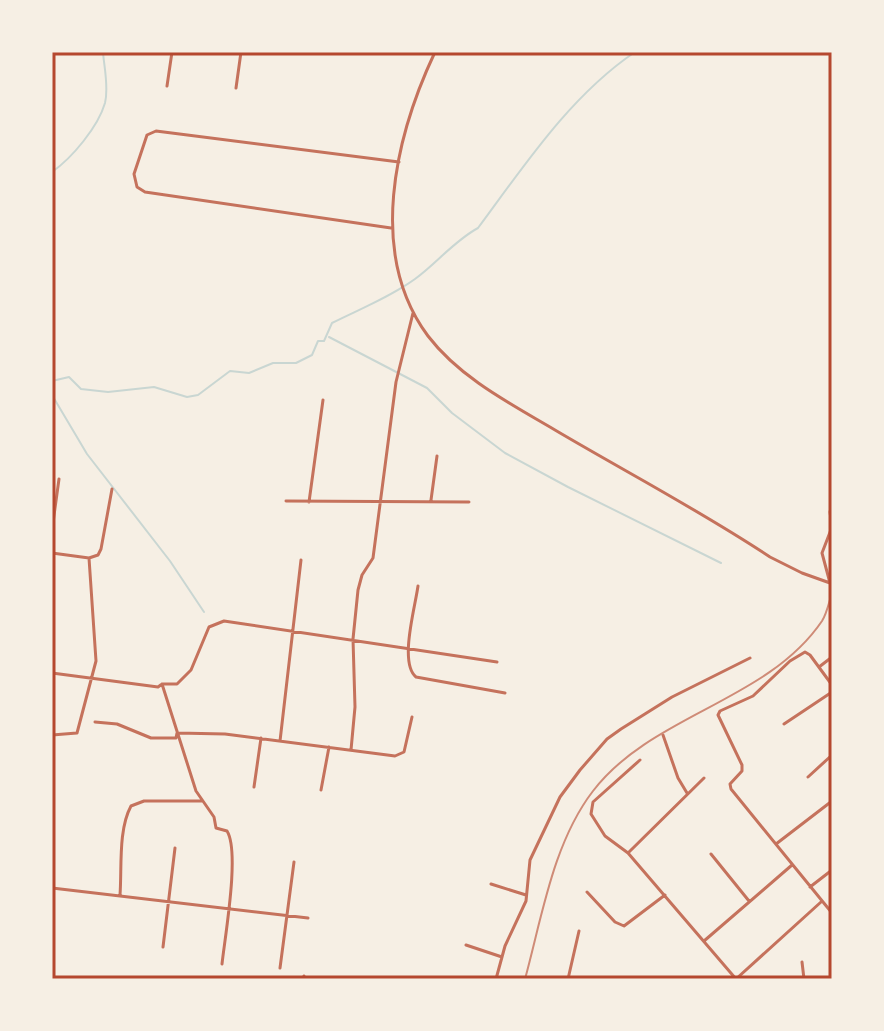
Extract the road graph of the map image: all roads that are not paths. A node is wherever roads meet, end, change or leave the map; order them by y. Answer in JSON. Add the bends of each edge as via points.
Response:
{"nodes":[{"id":1,"x":172,"y":52,"type":"edge"},
{"id":2,"x":241,"y":52,"type":"edge"},
{"id":3,"x":435,"y":52,"type":"edge"},
{"id":4,"x":167,"y":86,"type":"dead end"},
{"id":5,"x":236,"y":88,"type":"dead end"},
{"id":6,"x":399,"y":162,"type":"junction"},
{"id":7,"x":392,"y":228,"type":"junction"},
{"id":8,"x":413,"y":313,"type":"junction"},
{"id":9,"x":323,"y":400,"type":"dead end"},
{"id":10,"x":437,"y":456,"type":"dead end"},
{"id":11,"x":59,"y":479,"type":"dead end"},
{"id":12,"x":112,"y":489,"type":"dead end"},
{"id":13,"x":431,"y":500,"type":"junction"},
{"id":14,"x":286,"y":501,"type":"dead end"},
{"id":15,"x":309,"y":502,"type":"junction"},
{"id":16,"x":381,"y":502,"type":"junction"},
{"id":17,"x":469,"y":502,"type":"dead end"},
{"id":18,"x":832,"y":505,"type":"edge"},
{"id":19,"x":52,"y":530,"type":"edge"},
{"id":20,"x":52,"y":553,"type":"edge"},
{"id":21,"x":89,"y":558,"type":"junction"},
{"id":22,"x":301,"y":560,"type":"dead end"},
{"id":23,"x":418,"y":586,"type":"dead end"},
{"id":24,"x":292,"y":631,"type":"junction"},
{"id":25,"x":353,"y":639,"type":"junction"},
{"id":26,"x":409,"y":647,"type":"junction"},
{"id":27,"x":832,"y":657,"type":"edge"},
{"id":28,"x":750,"y":658,"type":"dead end"},
{"id":29,"x":497,"y":662,"type":"dead end"},
{"id":30,"x":819,"y":667,"type":"junction"},
{"id":31,"x":52,"y":673,"type":"edge"},
{"id":32,"x":92,"y":678,"type":"junction"},
{"id":33,"x":162,"y":684,"type":"junction"},
{"id":34,"x":832,"y":685,"type":"edge"},
{"id":35,"x":832,"y":692,"type":"edge"},
{"id":36,"x":505,"y":693,"type":"dead end"},
{"id":37,"x":412,"y":717,"type":"dead end"},
{"id":38,"x":95,"y":722,"type":"dead end"},
{"id":39,"x":784,"y":724,"type":"dead end"},
{"id":40,"x":177,"y":733,"type":"junction"},
{"id":41,"x":52,"y":735,"type":"edge"},
{"id":42,"x":663,"y":735,"type":"dead end"},
{"id":43,"x":261,"y":738,"type":"junction"},
{"id":44,"x":280,"y":741,"type":"junction"},
{"id":45,"x":329,"y":747,"type":"junction"},
{"id":46,"x":351,"y":750,"type":"junction"},
{"id":47,"x":832,"y":755,"type":"edge"},
{"id":48,"x":640,"y":760,"type":"dead end"},
{"id":49,"x":808,"y":777,"type":"dead end"},
{"id":50,"x":704,"y":778,"type":"dead end"},
{"id":51,"x":254,"y":787,"type":"dead end"},
{"id":52,"x":321,"y":790,"type":"dead end"},
{"id":53,"x":687,"y":793,"type":"junction"},
{"id":54,"x":201,"y":801,"type":"junction"},
{"id":55,"x":832,"y":801,"type":"edge"},
{"id":56,"x":776,"y":844,"type":"junction"},
{"id":57,"x":175,"y":848,"type":"dead end"},
{"id":58,"x":628,"y":853,"type":"junction"},
{"id":59,"x":711,"y":854,"type":"dead end"},
{"id":60,"x":294,"y":862,"type":"dead end"},
{"id":61,"x":792,"y":865,"type":"junction"},
{"id":62,"x":832,"y":870,"type":"edge"},
{"id":63,"x":491,"y":884,"type":"dead end"},
{"id":64,"x":810,"y":887,"type":"junction"},
{"id":65,"x":52,"y":888,"type":"edge"},
{"id":66,"x":587,"y":892,"type":"dead end"},
{"id":67,"x":120,"y":895,"type":"junction"},
{"id":68,"x":526,"y":895,"type":"junction"},
{"id":69,"x":665,"y":895,"type":"junction"},
{"id":70,"x":168,"y":901,"type":"junction"},
{"id":71,"x":750,"y":902,"type":"junction"},
{"id":72,"x":821,"y":902,"type":"junction"},
{"id":73,"x":228,"y":908,"type":"junction"},
{"id":74,"x":832,"y":913,"type":"edge"},
{"id":75,"x":287,"y":915,"type":"junction"},
{"id":76,"x":308,"y":918,"type":"dead end"},
{"id":77,"x":579,"y":931,"type":"dead end"},
{"id":78,"x":704,"y":941,"type":"junction"},
{"id":79,"x":466,"y":945,"type":"dead end"},
{"id":80,"x":163,"y":947,"type":"dead end"},
{"id":81,"x":502,"y":957,"type":"junction"},
{"id":82,"x":802,"y":962,"type":"dead end"},
{"id":83,"x":222,"y":964,"type":"dead end"},
{"id":84,"x":280,"y":968,"type":"dead end"},
{"id":85,"x":496,"y":979,"type":"edge"},
{"id":86,"x":568,"y":979,"type":"edge"},
{"id":87,"x":736,"y":979,"type":"edge"},
{"id":88,"x":804,"y":979,"type":"edge"}],
"edges":[{"from":1,"to":4,"type":"street"},
{"from":2,"to":5,"type":"street"},
{"from":3,"to":6,"type":"street","via":[[412,107]]},
{"from":6,"to":7,"type":"street"},
{"from":6,"to":7,"type":"street","via":[[156,131],[146,137],[134,174],[137,187],[145,192]]},
{"from":7,"to":8,"type":"street"},
{"from":8,"to":16,"type":"street","via":[[396,382]]},
{"from":8,"to":18,"type":"street","via":[[454,363],[512,405],[770,557],[830,583],[822,553],[832,527]]},
{"from":9,"to":15,"type":"street"},
{"from":10,"to":13,"type":"street"},
{"from":11,"to":19,"type":"street"},
{"from":12,"to":21,"type":"street","via":[[101,549]]},
{"from":13,"to":16,"type":"street"},
{"from":13,"to":17,"type":"street"},
{"from":14,"to":15,"type":"street"},
{"from":15,"to":16,"type":"street"},
{"from":16,"to":25,"type":"street","via":[[373,558],[358,590]]},
{"from":20,"to":21,"type":"street"},
{"from":21,"to":32,"type":"street","via":[[97,646]]},
{"from":22,"to":24,"type":"street"},
{"from":23,"to":26,"type":"street"},
{"from":24,"to":25,"type":"street"},
{"from":24,"to":33,"type":"street","via":[[215,623],[183,680]]},
{"from":24,"to":44,"type":"street"},
{"from":25,"to":26,"type":"street"},
{"from":25,"to":46,"type":"street"},
{"from":26,"to":29,"type":"street"},
{"from":26,"to":36,"type":"street","via":[[409,667],[416,677]]},
{"from":27,"to":30,"type":"street"},
{"from":28,"to":68,"type":"street","via":[[672,697],[599,747],[560,797],[541,835],[528,869]]},
{"from":30,"to":34,"type":"street"},
{"from":30,"to":56,"type":"street","via":[[805,652],[753,696],[718,713],[742,765],[731,789]]},
{"from":31,"to":32,"type":"street"},
{"from":32,"to":33,"type":"street"},
{"from":32,"to":41,"type":"street","via":[[77,733]]},
{"from":33,"to":40,"type":"street"},
{"from":35,"to":39,"type":"street"},
{"from":37,"to":46,"type":"street","via":[[407,747],[400,755]]},
{"from":38,"to":40,"type":"street","via":[[117,724],[151,738],[176,738]]},
{"from":40,"to":43,"type":"street"},
{"from":40,"to":54,"type":"street"},
{"from":42,"to":53,"type":"street"},
{"from":43,"to":44,"type":"street"},
{"from":43,"to":51,"type":"street"},
{"from":44,"to":45,"type":"street"},
{"from":45,"to":46,"type":"street"},
{"from":45,"to":52,"type":"street"},
{"from":47,"to":49,"type":"street"},
{"from":48,"to":58,"type":"street","via":[[590,808],[597,827]]},
{"from":50,"to":53,"type":"street"},
{"from":53,"to":58,"type":"street"},
{"from":54,"to":67,"type":"street","via":[[144,801],[131,806]]},
{"from":54,"to":73,"type":"street","via":[[216,828],[231,838]]},
{"from":55,"to":56,"type":"street"},
{"from":56,"to":61,"type":"street"},
{"from":57,"to":70,"type":"street"},
{"from":58,"to":69,"type":"street"},
{"from":59,"to":71,"type":"street"},
{"from":60,"to":75,"type":"street"},
{"from":61,"to":64,"type":"street"},
{"from":61,"to":71,"type":"street"},
{"from":62,"to":64,"type":"street"},
{"from":63,"to":68,"type":"street"},
{"from":64,"to":72,"type":"street"},
{"from":65,"to":67,"type":"street"},
{"from":66,"to":69,"type":"street","via":[[624,926]]},
{"from":67,"to":70,"type":"street"},
{"from":68,"to":81,"type":"street"},
{"from":69,"to":78,"type":"street"},
{"from":70,"to":73,"type":"street"},
{"from":70,"to":80,"type":"street"},
{"from":71,"to":78,"type":"street"},
{"from":72,"to":74,"type":"street"},
{"from":72,"to":87,"type":"street"},
{"from":73,"to":75,"type":"street"},
{"from":73,"to":83,"type":"street"},
{"from":75,"to":76,"type":"street"},
{"from":75,"to":84,"type":"street"},
{"from":77,"to":86,"type":"street"},
{"from":78,"to":87,"type":"street"},
{"from":79,"to":81,"type":"street"},
{"from":81,"to":85,"type":"street"},
{"from":82,"to":88,"type":"street"}]}
